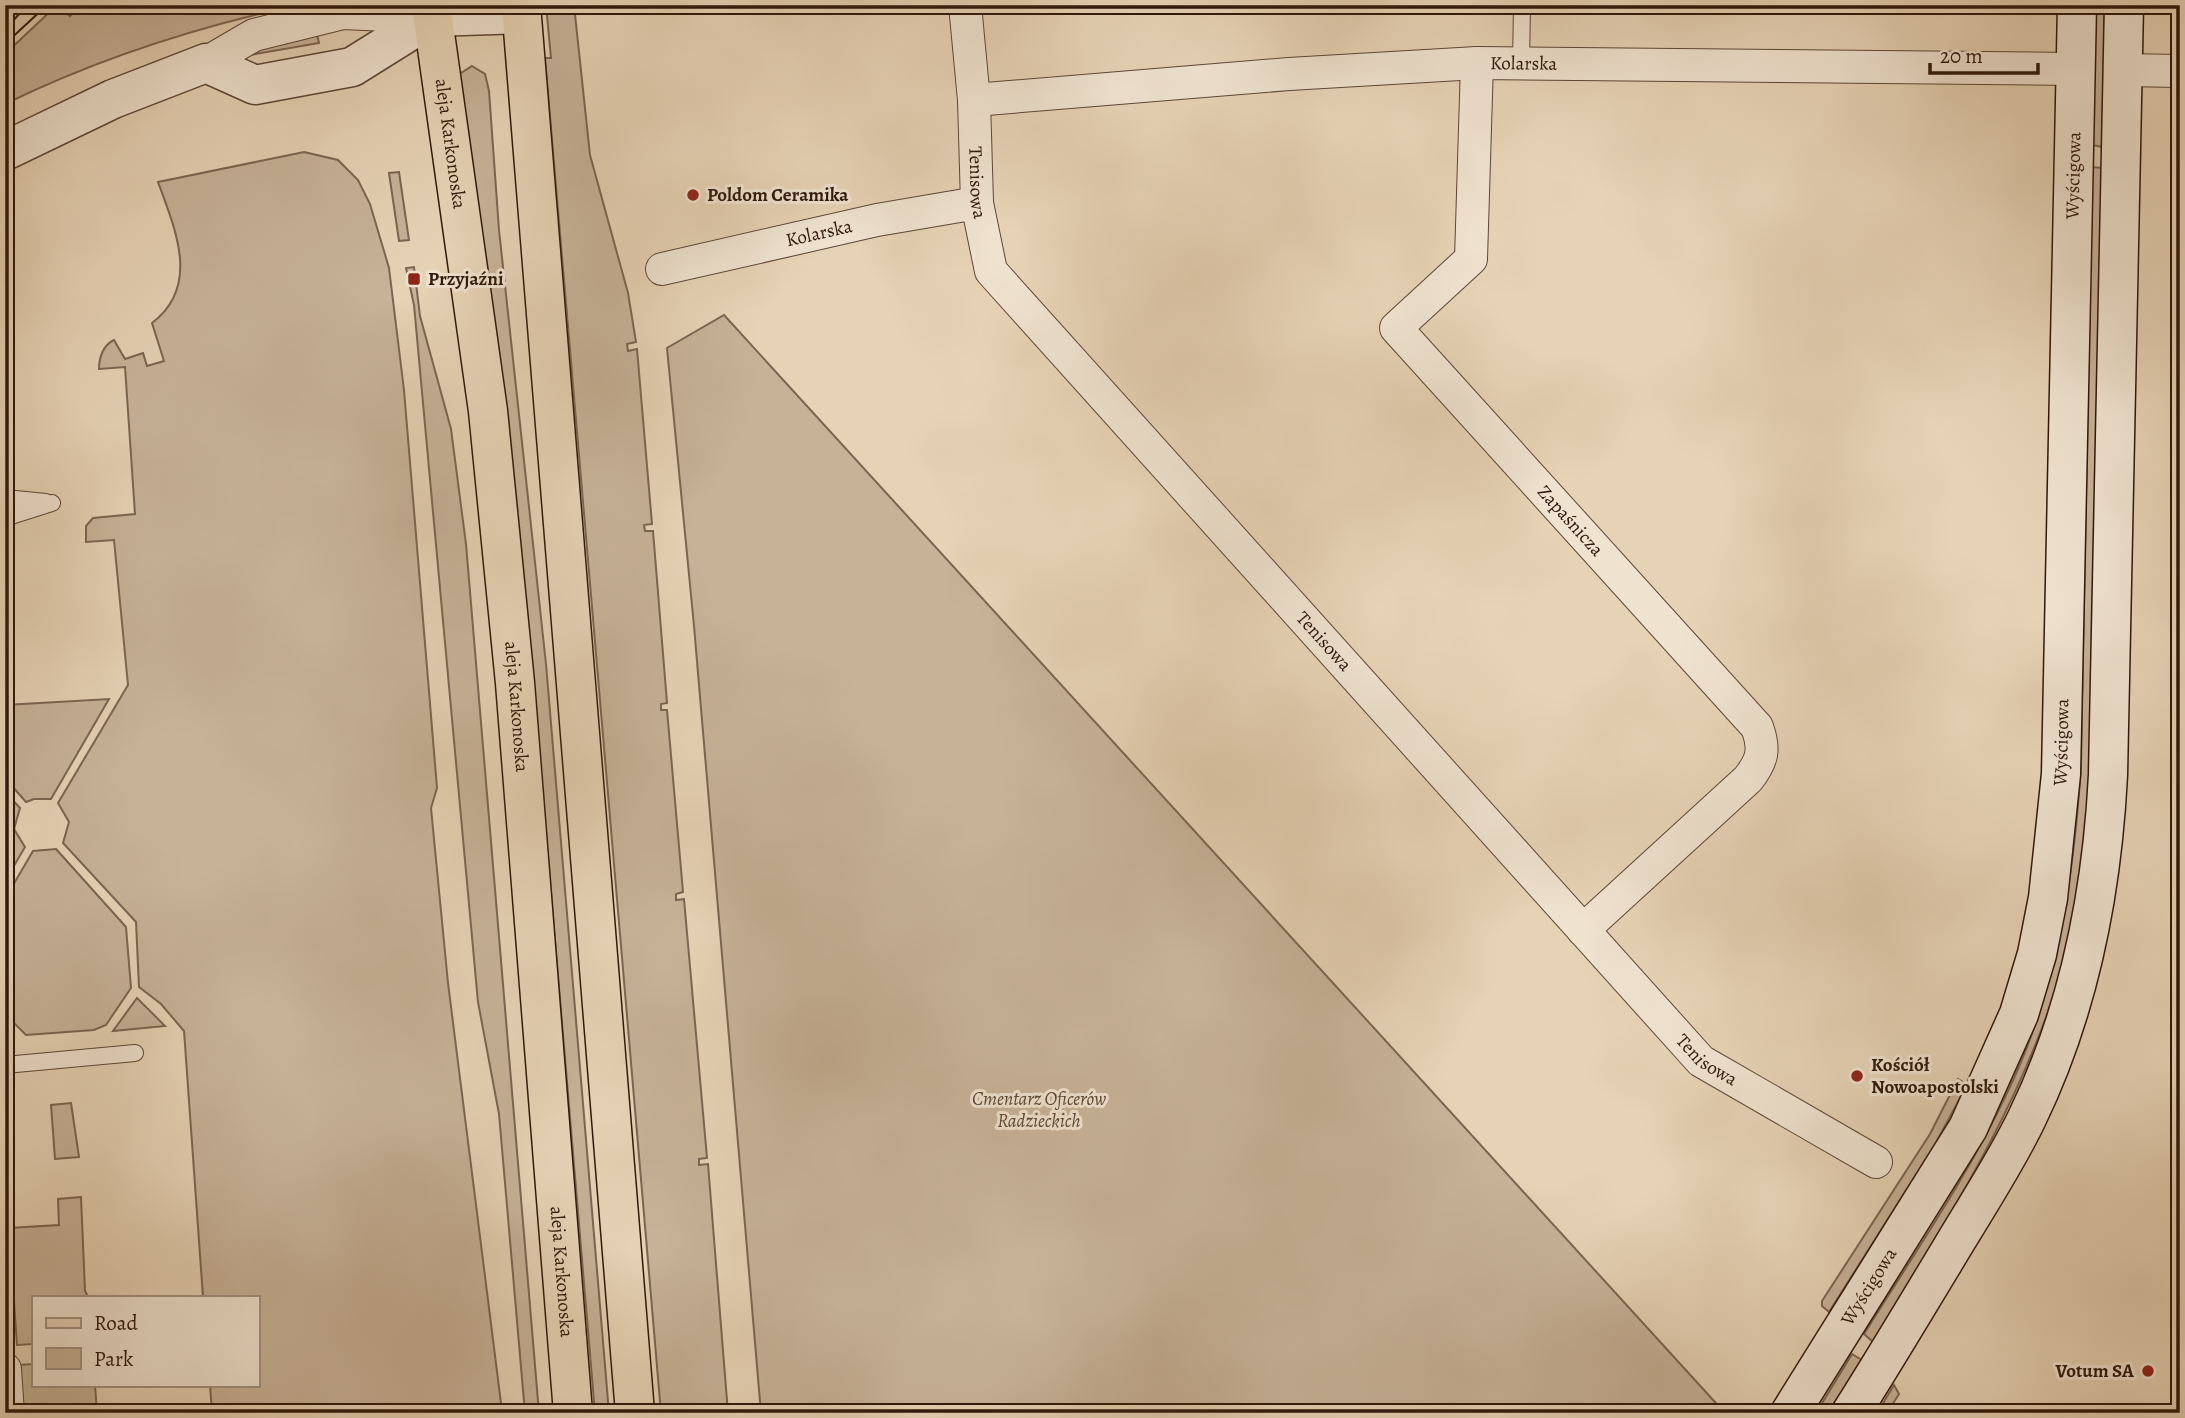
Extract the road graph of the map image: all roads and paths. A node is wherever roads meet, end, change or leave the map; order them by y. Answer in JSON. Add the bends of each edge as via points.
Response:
{"nodes":[{"id":1,"x":965,"y":5,"type":"edge"},
{"id":2,"x":1522,"y":5,"type":"edge"},
{"id":3,"x":2077,"y":5,"type":"edge"},
{"id":4,"x":2124,"y":5,"type":"edge"},
{"id":5,"x":521,"y":10,"type":"edge"},
{"id":6,"x":431,"y":11,"type":"edge"},
{"id":7,"x":206,"y":63,"type":"junction"},
{"id":8,"x":1477,"y":63,"type":"junction"},
{"id":9,"x":1521,"y":63,"type":"junction"},
{"id":10,"x":2075,"y":69,"type":"junction"},
{"id":11,"x":2123,"y":70,"type":"junction"},
{"id":12,"x":2180,"y":71,"type":"edge"},
{"id":13,"x":974,"y":100,"type":"junction"},
{"id":14,"x":5,"y":151,"type":"edge"},
{"id":15,"x":977,"y":203,"type":"junction"},
{"id":16,"x":662,"y":269,"type":"dead end"},
{"id":17,"x":5,"y":498,"type":"edge"},
{"id":18,"x":5,"y":518,"type":"edge"},
{"id":19,"x":1583,"y":929,"type":"junction"},
{"id":20,"x":135,"y":1053,"type":"dead end"},
{"id":21,"x":5,"y":1065,"type":"edge"},
{"id":22,"x":1876,"y":1162,"type":"dead end"},
{"id":23,"x":5,"y":1369,"type":"edge"},
{"id":24,"x":8,"y":1413,"type":"edge"},
{"id":25,"x":573,"y":1413,"type":"edge"},
{"id":26,"x":635,"y":1413,"type":"edge"},
{"id":27,"x":1790,"y":1413,"type":"edge"},
{"id":28,"x":1851,"y":1413,"type":"edge"}],
"edges":[{"from":1,"to":13,"type":"street","name":"Tenisowa"},
{"from":2,"to":9,"type":"lane"},
{"from":3,"to":10,"type":"main road","name":"Wyścigowa"},
{"from":4,"to":11,"type":"main road"},
{"from":5,"to":6,"type":"main road"},
{"from":5,"to":26,"type":"main road"},
{"from":6,"to":7,"type":"street","via":[[343,13],[254,35]]},
{"from":6,"to":7,"type":"main road","via":[[352,67],[255,85]]},
{"from":6,"to":25,"type":"main road","name":"aleja Karkonoska","via":[[488,411],[516,696]]},
{"from":7,"to":14,"type":"main road","via":[[113,99]]},
{"from":8,"to":9,"type":"street","name":"Kolarska"},
{"from":8,"to":13,"type":"street","name":"Kolarska"},
{"from":8,"to":19,"type":"street","name":"Zapaśnicza","via":[[1471,259],[1396,328],[1756,727],[1764,747],[1760,765],[1748,779]]},
{"from":9,"to":10,"type":"street","name":"Kolarska"},
{"from":10,"to":27,"type":"main road","name":"Wyścigowa","via":[[2062,774],[2037,954],[2019,1014],[1968,1128]]},
{"from":11,"to":12,"type":"street"},
{"from":11,"to":28,"type":"main road","via":[[2108,775],[2090,928],[2068,1012],[2027,1117]]},
{"from":13,"to":15,"type":"street","name":"Tenisowa"},
{"from":15,"to":16,"type":"street","name":"Kolarska","via":[[877,220]]},
{"from":15,"to":19,"type":"street","name":"Tenisowa","via":[[991,271]]},
{"from":17,"to":18,"type":"lane","via":[[52,503]]},
{"from":19,"to":22,"type":"street","name":"Tenisowa","via":[[1701,1061]]},
{"from":20,"to":21,"type":"lane"},
{"from":23,"to":24,"type":"street"}]}
